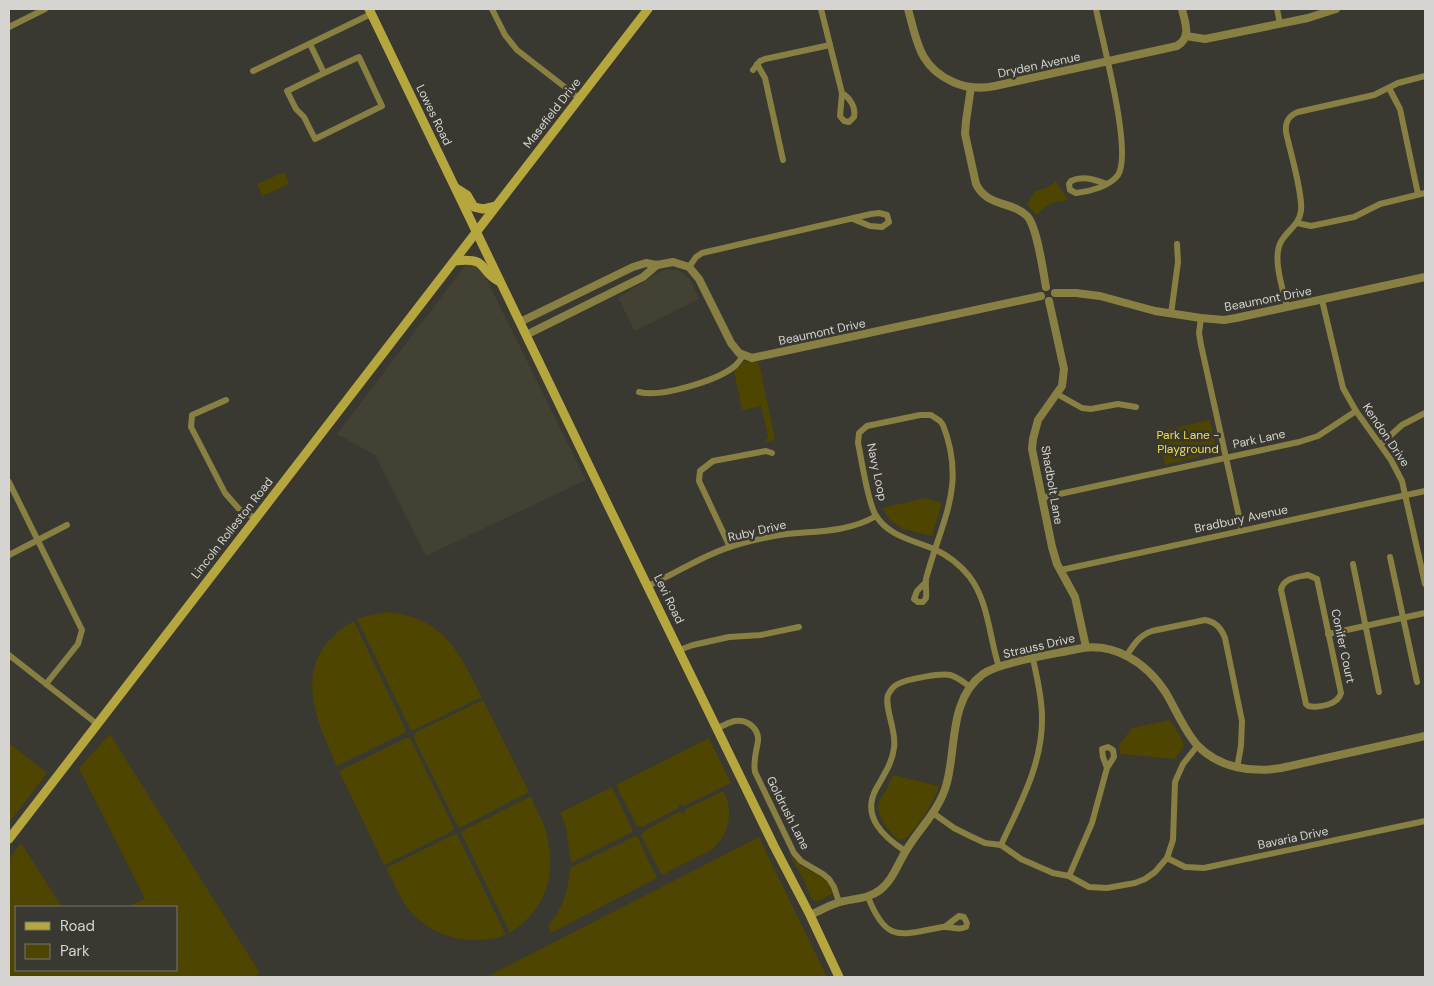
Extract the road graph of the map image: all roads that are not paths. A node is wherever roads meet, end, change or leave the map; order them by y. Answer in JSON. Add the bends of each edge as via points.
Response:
{"nodes":[{"id":1,"x":45,"y":9,"type":"edge"},
{"id":2,"x":492,"y":9,"type":"edge"},
{"id":3,"x":648,"y":9,"type":"edge"},
{"id":4,"x":821,"y":9,"type":"edge"},
{"id":5,"x":908,"y":9,"type":"edge"},
{"id":6,"x":1096,"y":9,"type":"edge"},
{"id":7,"x":1182,"y":9,"type":"edge"},
{"id":8,"x":1277,"y":9,"type":"edge"},
{"id":9,"x":1336,"y":9,"type":"edge"},
{"id":10,"x":370,"y":11,"type":"edge"},
{"id":11,"x":9,"y":18,"type":"edge"},
{"id":12,"x":1280,"y":24,"type":"junction"},
{"id":13,"x":11,"y":26,"type":"edge"},
{"id":14,"x":1186,"y":36,"type":"junction"},
{"id":15,"x":310,"y":44,"type":"junction"},
{"id":16,"x":830,"y":45,"type":"junction"},
{"id":17,"x":1107,"y":62,"type":"junction"},
{"id":18,"x":253,"y":71,"type":"dead end"},
{"id":19,"x":324,"y":72,"type":"junction"},
{"id":20,"x":1425,"y":76,"type":"edge"},
{"id":21,"x":971,"y":87,"type":"junction"},
{"id":22,"x":1390,"y":88,"type":"junction"},
{"id":23,"x":842,"y":93,"type":"dead end"},
{"id":24,"x":579,"y":98,"type":"junction"},
{"id":25,"x":783,"y":160,"type":"dead end"},
{"id":26,"x":1106,"y":184,"type":"junction"},
{"id":27,"x":456,"y":188,"type":"junction"},
{"id":28,"x":1422,"y":194,"type":"edge"},
{"id":29,"x":496,"y":206,"type":"junction"},
{"id":30,"x":853,"y":219,"type":"junction"},
{"id":31,"x":1297,"y":223,"type":"junction"},
{"id":32,"x":476,"y":232,"type":"junction"},
{"id":33,"x":1176,"y":244,"type":"dead end"},
{"id":34,"x":455,"y":260,"type":"junction"},
{"id":35,"x":657,"y":265,"type":"junction"},
{"id":36,"x":689,"y":266,"type":"junction"},
{"id":37,"x":1425,"y":277,"type":"edge"},
{"id":38,"x":500,"y":282,"type":"junction"},
{"id":39,"x":1046,"y":287,"type":"junction"},
{"id":40,"x":591,"y":288,"type":"junction"},
{"id":41,"x":1055,"y":293,"type":"junction"},
{"id":42,"x":1041,"y":296,"type":"junction"},
{"id":43,"x":596,"y":300,"type":"junction"},
{"id":44,"x":1322,"y":300,"type":"junction"},
{"id":45,"x":1049,"y":301,"type":"junction"},
{"id":46,"x":1287,"y":307,"type":"junction"},
{"id":47,"x":1171,"y":314,"type":"junction"},
{"id":48,"x":1202,"y":318,"type":"junction"},
{"id":49,"x":520,"y":322,"type":"junction"},
{"id":50,"x":526,"y":335,"type":"junction"},
{"id":51,"x":743,"y":356,"type":"junction"},
{"id":52,"x":639,"y":392,"type":"dead end"},
{"id":53,"x":1058,"y":394,"type":"junction"},
{"id":54,"x":226,"y":400,"type":"dead end"},
{"id":55,"x":1136,"y":407,"type":"dead end"},
{"id":56,"x":1356,"y":411,"type":"junction"},
{"id":57,"x":1425,"y":413,"type":"edge"},
{"id":58,"x":1380,"y":444,"type":"junction"},
{"id":59,"x":772,"y":453,"type":"dead end"},
{"id":60,"x":1226,"y":458,"type":"junction"},
{"id":61,"x":9,"y":482,"type":"edge"},
{"id":62,"x":1425,"y":490,"type":"edge"},
{"id":63,"x":1405,"y":495,"type":"junction"},
{"id":64,"x":1042,"y":498,"type":"junction"},
{"id":65,"x":876,"y":516,"type":"junction"},
{"id":66,"x":255,"y":518,"type":"junction"},
{"id":67,"x":67,"y":525,"type":"dead end"},
{"id":68,"x":1242,"y":530,"type":"junction"},
{"id":69,"x":38,"y":540,"type":"junction"},
{"id":70,"x":730,"y":547,"type":"junction"},
{"id":71,"x":936,"y":550,"type":"junction"},
{"id":72,"x":9,"y":555,"type":"edge"},
{"id":73,"x":1390,"y":557,"type":"dead end"},
{"id":74,"x":1353,"y":564,"type":"dead end"},
{"id":75,"x":1423,"y":565,"type":"edge"},
{"id":76,"x":1061,"y":570,"type":"junction"},
{"id":77,"x":926,"y":582,"type":"dead end"},
{"id":78,"x":1425,"y":584,"type":"edge"},
{"id":79,"x":648,"y":586,"type":"junction"},
{"id":80,"x":1425,"y":613,"type":"edge"},
{"id":81,"x":1403,"y":618,"type":"junction"},
{"id":82,"x":1366,"y":626,"type":"junction"},
{"id":83,"x":799,"y":627,"type":"dead end"},
{"id":84,"x":1328,"y":634,"type":"junction"},
{"id":85,"x":1086,"y":647,"type":"junction"},
{"id":86,"x":679,"y":650,"type":"junction"},
{"id":87,"x":9,"y":655,"type":"edge"},
{"id":88,"x":1127,"y":655,"type":"junction"},
{"id":89,"x":1033,"y":659,"type":"junction"},
{"id":90,"x":998,"y":667,"type":"junction"},
{"id":91,"x":1417,"y":682,"type":"dead end"},
{"id":92,"x":46,"y":684,"type":"junction"},
{"id":93,"x":970,"y":686,"type":"junction"},
{"id":94,"x":1379,"y":692,"type":"dead end"},
{"id":95,"x":97,"y":724,"type":"junction"},
{"id":96,"x":717,"y":728,"type":"junction"},
{"id":97,"x":1425,"y":736,"type":"edge"},
{"id":98,"x":1198,"y":745,"type":"junction"},
{"id":99,"x":1107,"y":768,"type":"dead end"},
{"id":100,"x":1237,"y":768,"type":"junction"},
{"id":101,"x":933,"y":813,"type":"junction"},
{"id":102,"x":1425,"y":821,"type":"edge"},
{"id":103,"x":9,"y":838,"type":"edge"},
{"id":104,"x":1001,"y":845,"type":"junction"},
{"id":105,"x":905,"y":851,"type":"junction"},
{"id":106,"x":1167,"y":858,"type":"junction"},
{"id":107,"x":1069,"y":876,"type":"junction"},
{"id":108,"x":868,"y":897,"type":"junction"},
{"id":109,"x":839,"y":902,"type":"junction"},
{"id":110,"x":810,"y":915,"type":"junction"},
{"id":111,"x":946,"y":926,"type":"dead end"},
{"id":112,"x":838,"y":977,"type":"edge"}],
"edges":[{"from":1,"to":13,"type":"street"},
{"from":2,"to":24,"type":"street","via":[[517,50]]},
{"from":3,"to":24,"type":"main road","name":"Masefield Drive"},
{"from":4,"to":16,"type":"street"},
{"from":5,"to":21,"type":"street","name":"Dryden Avenue","via":[[920,51],[932,69],[939,76]]},
{"from":6,"to":17,"type":"street"},
{"from":7,"to":14,"type":"street"},
{"from":8,"to":12,"type":"street"},
{"from":9,"to":12,"type":"street"},
{"from":10,"to":15,"type":"street"},
{"from":10,"to":27,"type":"main road","name":"Lowes Road"},
{"from":11,"to":13,"type":"street"},
{"from":12,"to":14,"type":"street","via":[[1202,40]]},
{"from":14,"to":17,"type":"street","name":"Dryden Avenue","via":[[1171,48]]},
{"from":15,"to":18,"type":"street"},
{"from":15,"to":19,"type":"street"},
{"from":16,"to":23,"type":"street"},
{"from":16,"to":25,"type":"street","via":[[765,59],[755,67],[765,78]]},
{"from":17,"to":21,"type":"street","name":"Dryden Avenue","via":[[995,86]]},
{"from":17,"to":26,"type":"street","via":[[1122,139],[1120,169],[1115,179]]},
{"from":19,"to":19,"type":"street","via":[[359,58],[382,106],[315,140],[287,92]]},
{"from":20,"to":22,"type":"street","via":[[1402,81]]},
{"from":21,"to":39,"type":"street","via":[[965,134],[976,184],[988,199],[1028,218],[1033,227]]},
{"from":22,"to":28,"type":"street","via":[[1400,109]]},
{"from":22,"to":31,"type":"street","via":[[1298,112],[1288,118],[1286,132],[1301,204]]},
{"from":24,"to":29,"type":"main road","name":"Masefield Drive"},
{"from":26,"to":26,"type":"street","via":[[1076,194],[1069,187],[1071,181],[1078,178]]},
{"from":27,"to":29,"type":"main road","via":[[467,195],[474,207],[483,210]]},
{"from":27,"to":32,"type":"main road","name":"Lowes Road"},
{"from":28,"to":31,"type":"street","via":[[1380,204],[1354,217],[1312,226]]},
{"from":29,"to":32,"type":"main road","name":"Masefield Drive"},
{"from":30,"to":30,"type":"street","via":[[879,213],[887,215],[889,222],[876,227]]},
{"from":30,"to":36,"type":"street","via":[[702,253]]},
{"from":31,"to":46,"type":"street","via":[[1282,240],[1278,251]]},
{"from":32,"to":34,"type":"main road","name":"Lincoln Rolleston Road"},
{"from":32,"to":38,"type":"main road","name":"Levi Road"},
{"from":33,"to":47,"type":"street","via":[[1178,262]]},
{"from":34,"to":38,"type":"main road","via":[[480,262],[491,277]]},
{"from":34,"to":66,"type":"main road","name":"Lincoln Rolleston Road"},
{"from":35,"to":36,"type":"street","via":[[673,262]]},
{"from":35,"to":40,"type":"street","via":[[640,264]]},
{"from":35,"to":43,"type":"street","via":[[643,277]]},
{"from":36,"to":51,"type":"street","via":[[699,279],[731,344]]},
{"from":37,"to":44,"type":"street","name":"Beaumont Drive"},
{"from":38,"to":49,"type":"main road","name":"Levi Road"},
{"from":39,"to":41,"type":"street"},
{"from":39,"to":42,"type":"street","via":[[1042,289]]},
{"from":40,"to":43,"type":"street"},
{"from":40,"to":49,"type":"street"},
{"from":41,"to":45,"type":"street"},
{"from":41,"to":47,"type":"street","name":"Beaumont Drive","via":[[1100,296]]},
{"from":42,"to":45,"type":"street"},
{"from":42,"to":51,"type":"street","name":"Beaumont Drive","via":[[757,358]]},
{"from":43,"to":50,"type":"street"},
{"from":44,"to":46,"type":"street","name":"Beaumont Drive"},
{"from":44,"to":56,"type":"street","name":"Kendon Drive","via":[[1341,382]]},
{"from":45,"to":53,"type":"street","name":"Shadbolt Lane","via":[[1064,369]]},
{"from":46,"to":48,"type":"street","name":"Beaumont Drive","via":[[1229,320]]},
{"from":47,"to":48,"type":"street","name":"Beaumont Drive"},
{"from":48,"to":60,"type":"street","via":[[1200,339]]},
{"from":49,"to":50,"type":"main road","name":"Levi Road"},
{"from":50,"to":79,"type":"main road","name":"Levi Road"},
{"from":51,"to":52,"type":"street","via":[[731,369],[698,384],[652,394]]},
{"from":53,"to":55,"type":"street","via":[[1082,408],[1118,404]]},
{"from":53,"to":64,"type":"street","name":"Shadbolt Lane","via":[[1038,420],[1033,439],[1033,460]]},
{"from":54,"to":66,"type":"street","via":[[192,415],[191,427],[226,494]]},
{"from":56,"to":58,"type":"street","name":"Kendon Drive"},
{"from":56,"to":60,"type":"street","name":"Park Lane","via":[[1309,439]]},
{"from":57,"to":58,"type":"street","via":[[1402,425]]},
{"from":58,"to":63,"type":"street","name":"Kendon Drive","via":[[1399,473]]},
{"from":59,"to":70,"type":"street","via":[[766,451],[713,461],[700,471],[699,481]]},
{"from":60,"to":64,"type":"street","name":"Park Lane"},
{"from":60,"to":68,"type":"street"},
{"from":61,"to":69,"type":"street"},
{"from":62,"to":63,"type":"street","name":"Bradbury Avenue"},
{"from":63,"to":68,"type":"street","name":"Bradbury Avenue"},
{"from":63,"to":75,"type":"street","name":"Kendon Drive"},
{"from":64,"to":76,"type":"street","name":"Shadbolt Lane","via":[[1052,547]]},
{"from":65,"to":70,"type":"street","name":"Ruby Drive","via":[[822,532],[785,534]]},
{"from":65,"to":71,"type":"street","name":"Navy Loop","via":[[894,534]]},
{"from":65,"to":71,"type":"street","name":"Navy Loop","via":[[858,434],[867,426],[931,415],[945,430],[953,480],[951,501]]},
{"from":66,"to":95,"type":"main road","name":"Lincoln Rolleston Road"},
{"from":67,"to":69,"type":"street"},
{"from":68,"to":76,"type":"street","name":"Bradbury Avenue"},
{"from":69,"to":72,"type":"street"},
{"from":69,"to":92,"type":"street","via":[[82,630],[81,640]]},
{"from":70,"to":79,"type":"street","name":"Ruby Drive"},
{"from":71,"to":77,"type":"street"},
{"from":71,"to":90,"type":"street","name":"Navy Loop","via":[[957,564],[977,589]]},
{"from":73,"to":81,"type":"street"},
{"from":74,"to":82,"type":"street"},
{"from":75,"to":78,"type":"street","name":"Kendon Drive"},
{"from":76,"to":85,"type":"street","name":"Shadbolt Lane","via":[[1075,598]]},
{"from":79,"to":86,"type":"main road","name":"Levi Road"},
{"from":80,"to":81,"type":"street"},
{"from":81,"to":82,"type":"street"},
{"from":81,"to":91,"type":"street"},
{"from":82,"to":84,"type":"street"},
{"from":82,"to":94,"type":"street"},
{"from":83,"to":86,"type":"street","via":[[761,635],[735,636]]},
{"from":84,"to":84,"type":"street","name":"Conifer Court","via":[[1340,699],[1308,706],[1281,590],[1285,581],[1308,575],[1317,580]]},
{"from":85,"to":88,"type":"street","name":"Strauss Drive"},
{"from":85,"to":89,"type":"street","name":"Strauss Drive"},
{"from":86,"to":96,"type":"main road","name":"Levi Road"},
{"from":87,"to":92,"type":"street"},
{"from":88,"to":98,"type":"street","name":"Strauss Drive","via":[[1159,683]]},
{"from":88,"to":100,"type":"street","via":[[1137,641],[1152,631],[1205,620],[1220,628],[1225,638],[1241,715],[1242,740]]},
{"from":89,"to":90,"type":"street","name":"Strauss Drive"},
{"from":89,"to":104,"type":"street","via":[[1042,702],[1041,743],[1032,774]]},
{"from":90,"to":93,"type":"street","name":"Strauss Drive"},
{"from":92,"to":95,"type":"street"},
{"from":93,"to":101,"type":"street","name":"Strauss Drive","via":[[959,712],[946,787]]},
{"from":93,"to":105,"type":"street","via":[[956,677],[939,675],[897,684],[888,696],[894,749],[872,798],[872,810],[883,834]]},
{"from":95,"to":103,"type":"main road","name":"Lincoln Rolleston Road"},
{"from":96,"to":109,"type":"street","name":"Goldrush Lane","via":[[740,720],[754,728],[758,740],[755,772],[780,826],[797,857],[829,879]]},
{"from":96,"to":110,"type":"main road","name":"Levi Road"},
{"from":97,"to":100,"type":"street","name":"Strauss Drive","via":[[1272,770]]},
{"from":98,"to":100,"type":"street","name":"Strauss Drive","via":[[1215,758]]},
{"from":98,"to":106,"type":"street","via":[[1183,764],[1176,782],[1173,840]]},
{"from":99,"to":107,"type":"street","via":[[1090,829]]},
{"from":101,"to":104,"type":"street","via":[[970,836],[985,843]]},
{"from":101,"to":105,"type":"street","name":"Strauss Drive"},
{"from":102,"to":106,"type":"street","name":"Bavaria Drive","via":[[1204,868],[1185,867]]},
{"from":104,"to":107,"type":"street","via":[[1047,871]]},
{"from":105,"to":108,"type":"street","name":"Strauss Drive","via":[[886,885]]},
{"from":106,"to":107,"type":"street","via":[[1156,872],[1145,879],[1118,886],[1089,886]]},
{"from":108,"to":109,"type":"street","name":"Strauss Drive"},
{"from":108,"to":111,"type":"street","via":[[881,924],[893,932],[915,934]]},
{"from":109,"to":110,"type":"street","name":"Strauss Drive"},
{"from":110,"to":112,"type":"main road","name":"Levi Road"}]}
